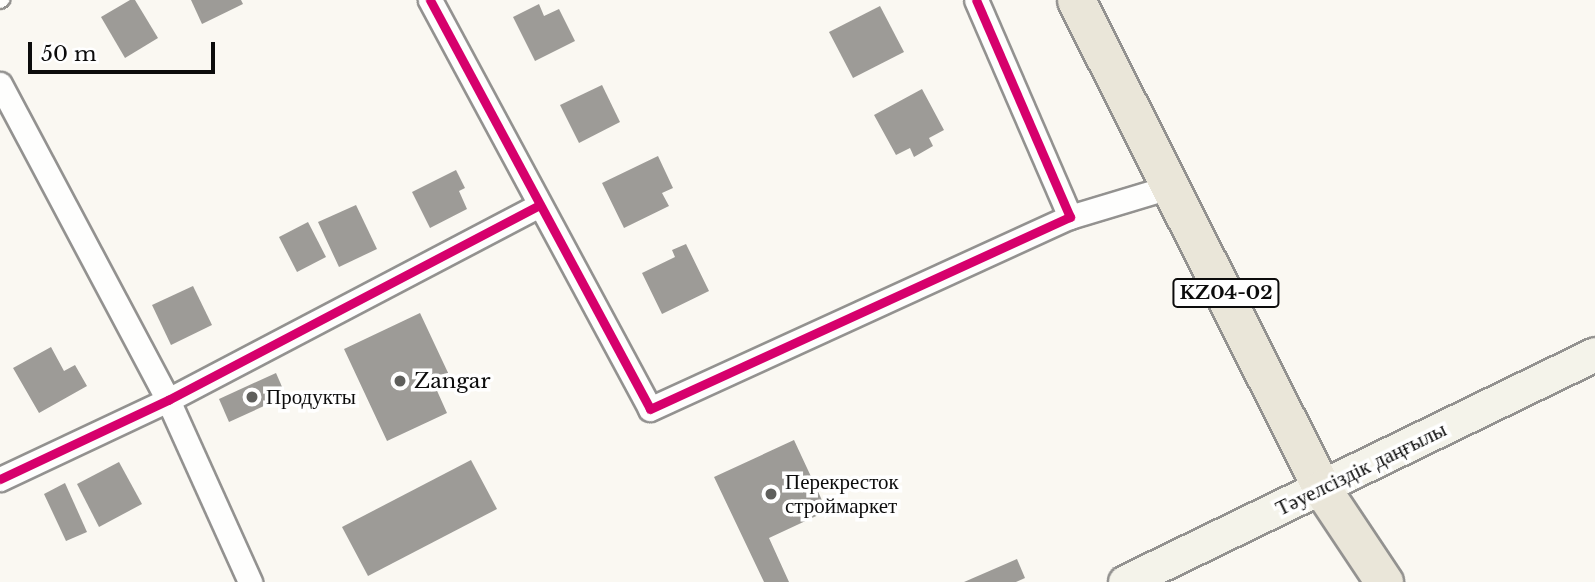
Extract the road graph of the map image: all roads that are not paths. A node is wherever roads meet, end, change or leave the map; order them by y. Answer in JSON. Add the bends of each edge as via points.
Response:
{"nodes":[{"id":1,"x":430,"y":0,"type":"edge"},
{"id":2,"x":976,"y":0,"type":"edge"},
{"id":3,"x":1076,"y":0,"type":"edge"},
{"id":4,"x":0,"y":84,"type":"edge"},
{"id":5,"x":1173,"y":186,"type":"junction"},
{"id":6,"x":539,"y":205,"type":"junction"},
{"id":7,"x":1070,"y":217,"type":"junction"},
{"id":8,"x":1595,"y":354,"type":"edge"},
{"id":9,"x":168,"y":400,"type":"junction"},
{"id":10,"x":0,"y":480,"type":"edge"},
{"id":11,"x":1322,"y":489,"type":"junction"},
{"id":12,"x":250,"y":582,"type":"edge"},
{"id":13,"x":1125,"y":582,"type":"edge"},
{"id":14,"x":1384,"y":582,"type":"edge"}],
"edges":[{"from":1,"to":6,"type":"street"},
{"from":2,"to":7,"type":"street"},
{"from":3,"to":5,"type":"main road","number":"KZ04-02"},
{"from":4,"to":9,"type":"street"},
{"from":5,"to":7,"type":"street"},
{"from":5,"to":11,"type":"main road","number":"KZ04-02"},
{"from":6,"to":7,"type":"street","via":[[650,409]]},
{"from":6,"to":9,"type":"street"},
{"from":8,"to":11,"type":"street","name":"Тәуелсіздік даңғылы"},
{"from":9,"to":10,"type":"street"},
{"from":9,"to":12,"type":"street"},
{"from":11,"to":13,"type":"street","name":"Тәуелсіздік даңғылы"},
{"from":11,"to":14,"type":"main road","number":"KZ04-02"}]}
